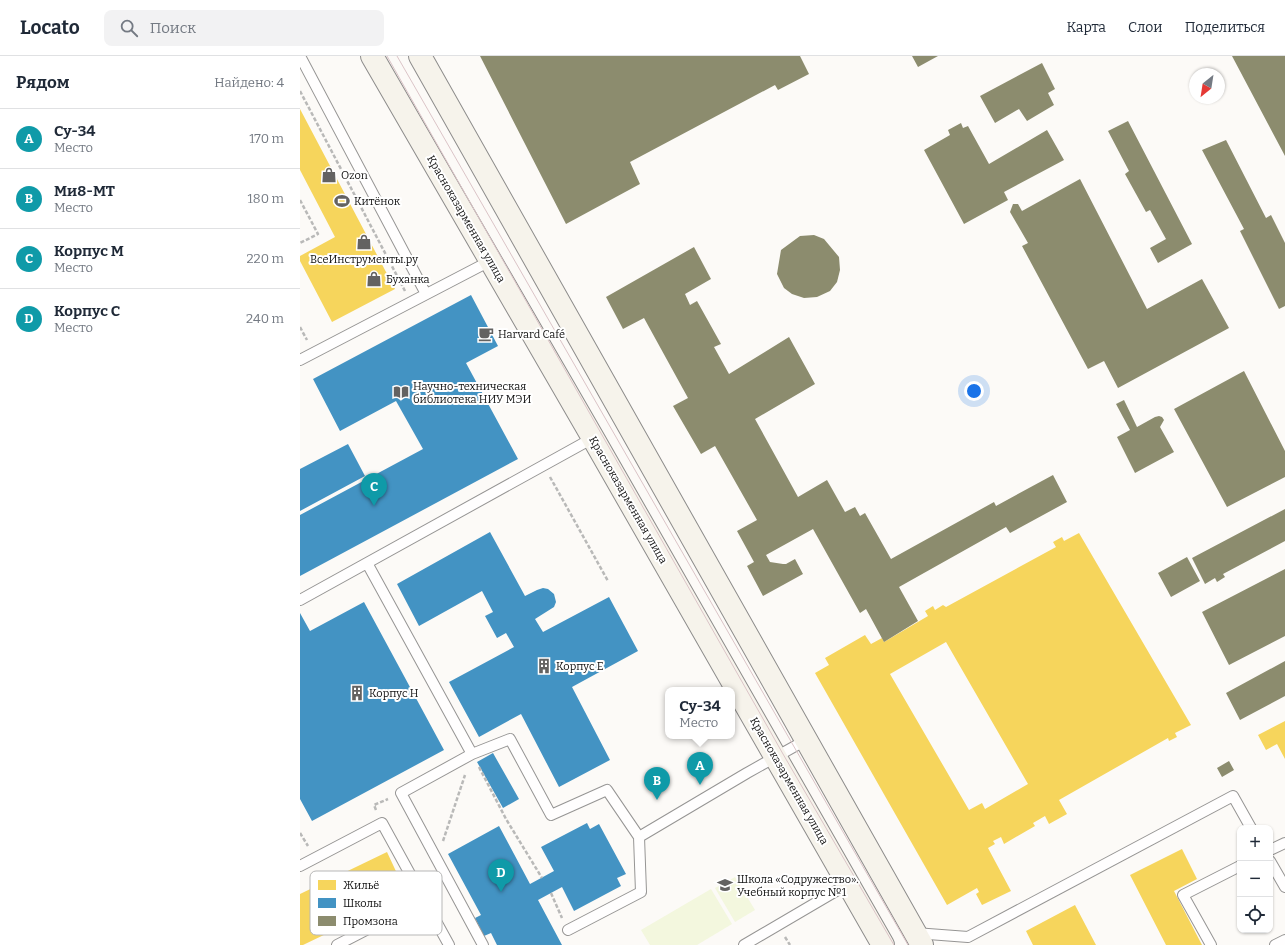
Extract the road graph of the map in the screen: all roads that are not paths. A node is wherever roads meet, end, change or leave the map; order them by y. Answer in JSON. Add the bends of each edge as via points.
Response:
{"nodes":[{"id":1,"x":300,"y":56,"type":"edge"},
{"id":2,"x":372,"y":56,"type":"edge"},
{"id":3,"x":420,"y":56,"type":"edge"},
{"id":4,"x":490,"y":261,"type":"junction"},
{"id":5,"x":426,"y":294,"type":"junction"},
{"id":6,"x":300,"y":360,"type":"edge"},
{"id":7,"x":593,"y":438,"type":"junction"},
{"id":8,"x":367,"y":563,"type":"junction"},
{"id":9,"x":300,"y":600,"type":"edge"},
{"id":10,"x":806,"y":740,"type":"junction"},
{"id":11,"x":472,"y":754,"type":"junction"},
{"id":12,"x":776,"y":758,"type":"junction"},
{"id":13,"x":1249,"y":825,"type":"edge"},
{"id":14,"x":639,"y":837,"type":"junction"},
{"id":15,"x":1285,"y":843,"type":"edge"},
{"id":16,"x":1273,"y":849,"type":"edge"},
{"id":17,"x":300,"y":866,"type":"edge"},
{"id":18,"x":1273,"y":866,"type":"edge"},
{"id":19,"x":1237,"y":868,"type":"edge"},
{"id":20,"x":408,"y":871,"type":"edge"},
{"id":21,"x":848,"y":884,"type":"junction"},
{"id":22,"x":1285,"y":887,"type":"edge"},
{"id":23,"x":568,"y":930,"type":"dead end"},
{"id":24,"x":442,"y":934,"type":"edge"},
{"id":25,"x":356,"y":935,"type":"edge"},
{"id":26,"x":919,"y":939,"type":"edge"},
{"id":27,"x":1285,"y":940,"type":"edge"},
{"id":28,"x":971,"y":941,"type":"edge"},
{"id":29,"x":337,"y":945,"type":"edge"},
{"id":30,"x":448,"y":945,"type":"edge"},
{"id":31,"x":483,"y":945,"type":"edge"},
{"id":32,"x":744,"y":945,"type":"edge"},
{"id":33,"x":883,"y":945,"type":"edge"},
{"id":34,"x":1211,"y":945,"type":"edge"},
{"id":35,"x":1275,"y":945,"type":"edge"}],
"edges":[{"from":1,"to":5,"type":"lane"},
{"from":2,"to":4,"type":"main road","name":"Красноказарменная улица"},
{"from":3,"to":10,"type":"main road"},
{"from":4,"to":5,"type":"lane"},
{"from":4,"to":7,"type":"main road","name":"Красноказарменная улица"},
{"from":5,"to":6,"type":"lane"},
{"from":7,"to":8,"type":"lane"},
{"from":7,"to":12,"type":"main road","name":"Красноказарменная улица"},
{"from":8,"to":9,"type":"lane"},
{"from":8,"to":11,"type":"lane"},
{"from":10,"to":12,"type":"lane"},
{"from":10,"to":26,"type":"main road"},
{"from":11,"to":14,"type":"lane","via":[[510,739],[551,815],[608,790]]},
{"from":11,"to":31,"type":"lane","via":[[401,793]]},
{"from":12,"to":14,"type":"lane"},
{"from":12,"to":21,"type":"main road","name":"Красноказарменная улица"},
{"from":13,"to":28,"type":"lane","via":[[1233,796]]},
{"from":14,"to":23,"type":"lane","via":[[641,892]]},
{"from":15,"to":16,"type":"lane"},
{"from":17,"to":20,"type":"lane","via":[[382,823]]},
{"from":18,"to":22,"type":"lane"},
{"from":19,"to":34,"type":"lane","via":[[1183,895]]},
{"from":21,"to":32,"type":"lane"},
{"from":21,"to":33,"type":"main road","name":"Красноказарменная улица"},
{"from":24,"to":30,"type":"lane"},
{"from":25,"to":29,"type":"lane"},
{"from":26,"to":28,"type":"lane"},
{"from":27,"to":35,"type":"lane"}]}
